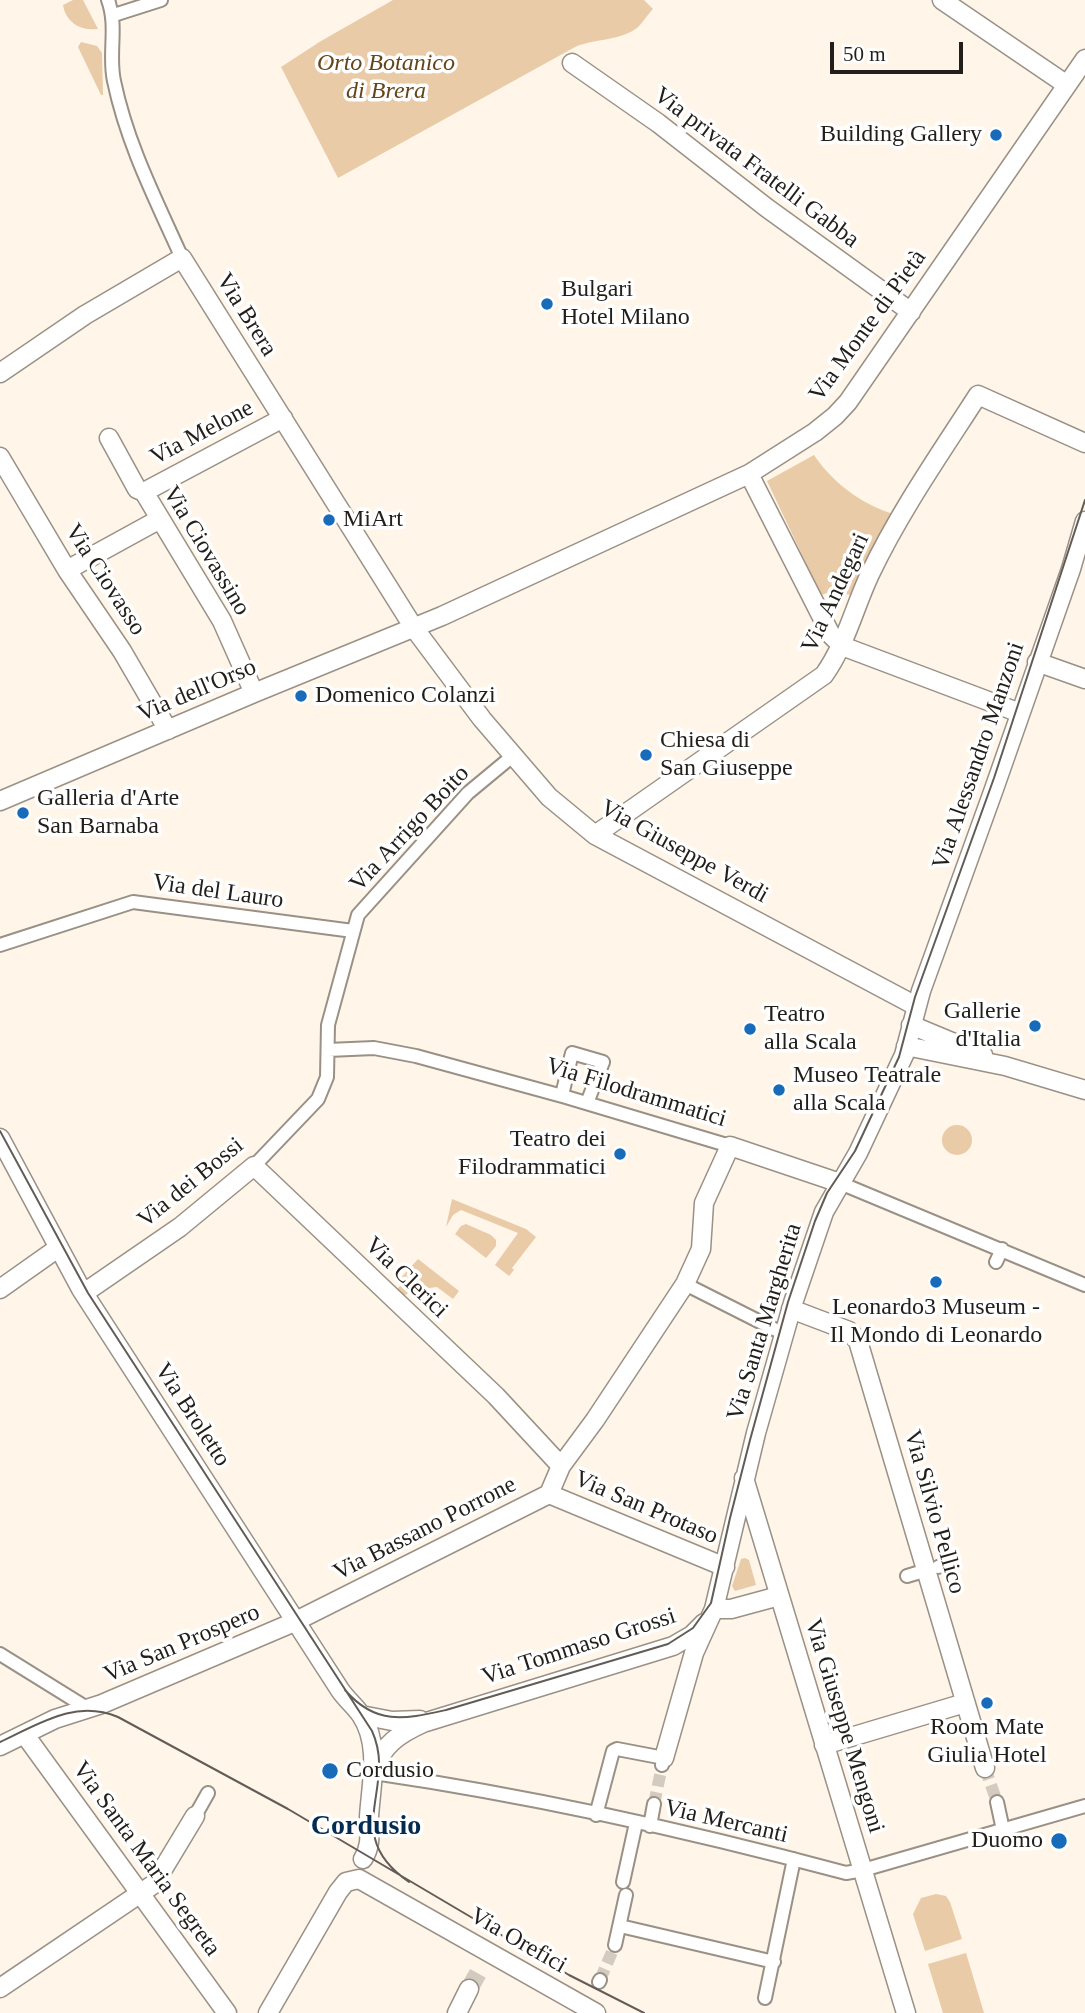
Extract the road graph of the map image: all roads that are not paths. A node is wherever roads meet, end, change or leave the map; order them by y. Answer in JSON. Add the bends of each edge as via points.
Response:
{"nodes":[{"id":1,"x":108,"y":0,"type":"edge"},
{"id":2,"x":161,"y":0,"type":"edge"},
{"id":3,"x":942,"y":0,"type":"edge"},
{"id":4,"x":114,"y":15,"type":"junction"},
{"id":5,"x":1085,"y":59,"type":"edge"},
{"id":6,"x":572,"y":63,"type":"dead end"},
{"id":7,"x":1067,"y":85,"type":"junction"},
{"id":8,"x":182,"y":258,"type":"junction"},
{"id":9,"x":911,"y":312,"type":"junction"},
{"id":10,"x":0,"y":373,"type":"edge"},
{"id":11,"x":283,"y":418,"type":"junction"},
{"id":12,"x":109,"y":438,"type":"dead end"},
{"id":13,"x":1085,"y":443,"type":"edge"},
{"id":14,"x":0,"y":457,"type":"edge"},
{"id":15,"x":749,"y":474,"type":"junction"},
{"id":16,"x":144,"y":492,"type":"junction"},
{"id":17,"x":160,"y":519,"type":"junction"},
{"id":18,"x":1085,"y":521,"type":"edge"},
{"id":19,"x":67,"y":570,"type":"junction"},
{"id":20,"x":414,"y":628,"type":"junction"},
{"id":21,"x":842,"y":646,"type":"junction"},
{"id":22,"x":1037,"y":662,"type":"junction"},
{"id":23,"x":1085,"y":679,"type":"edge"},
{"id":24,"x":254,"y":693,"type":"junction"},
{"id":25,"x":1020,"y":713,"type":"junction"},
{"id":26,"x":169,"y":730,"type":"junction"},
{"id":27,"x":515,"y":754,"type":"junction"},
{"id":28,"x":0,"y":801,"type":"edge"},
{"id":29,"x":595,"y":835,"type":"junction"},
{"id":30,"x":353,"y":931,"type":"junction"},
{"id":31,"x":0,"y":945,"type":"edge"},
{"id":32,"x":916,"y":1006,"type":"junction"},
{"id":33,"x":911,"y":1025,"type":"junction"},
{"id":34,"x":906,"y":1046,"type":"junction"},
{"id":35,"x":328,"y":1050,"type":"junction"},
{"id":36,"x":1005,"y":1066,"type":"junction"},
{"id":37,"x":1084,"y":1090,"type":"edge"},
{"id":38,"x":562,"y":1095,"type":"junction"},
{"id":39,"x":318,"y":1099,"type":"joint"},
{"id":40,"x":587,"y":1103,"type":"junction"},
{"id":41,"x":0,"y":1139,"type":"edge"},
{"id":42,"x":730,"y":1146,"type":"junction"},
{"id":43,"x":254,"y":1166,"type":"junction"},
{"id":44,"x":840,"y":1183,"type":"junction"},
{"id":45,"x":58,"y":1248,"type":"junction"},
{"id":46,"x":1002,"y":1249,"type":"junction"},
{"id":47,"x":996,"y":1262,"type":"dead end"},
{"id":48,"x":685,"y":1284,"type":"junction"},
{"id":49,"x":1085,"y":1285,"type":"edge"},
{"id":50,"x":0,"y":1289,"type":"edge"},
{"id":51,"x":84,"y":1293,"type":"junction"},
{"id":52,"x":791,"y":1309,"type":"junction"},
{"id":53,"x":785,"y":1334,"type":"junction"},
{"id":54,"x":562,"y":1466,"type":"junction"},
{"id":55,"x":744,"y":1478,"type":"junction"},
{"id":56,"x":549,"y":1494,"type":"junction"},
{"id":57,"x":724,"y":1567,"type":"junction"},
{"id":58,"x":779,"y":1596,"type":"junction"},
{"id":59,"x":714,"y":1609,"type":"junction"},
{"id":60,"x":296,"y":1622,"type":"junction"},
{"id":61,"x":0,"y":1654,"type":"edge"},
{"id":62,"x":965,"y":1703,"type":"junction"},
{"id":63,"x":87,"y":1708,"type":"junction"},
{"id":64,"x":358,"y":1712,"type":"junction"},
{"id":65,"x":448,"y":1715,"type":"junction"},
{"id":66,"x":25,"y":1735,"type":"junction"},
{"id":67,"x":824,"y":1745,"type":"junction"},
{"id":68,"x":0,"y":1746,"type":"edge"},
{"id":69,"x":663,"y":1762,"type":"joint"},
{"id":70,"x":985,"y":1768,"type":"tunnel mouth"},
{"id":71,"x":374,"y":1773,"type":"junction"},
{"id":72,"x":208,"y":1793,"type":"dead end"},
{"id":73,"x":997,"y":1802,"type":"tunnel mouth"},
{"id":74,"x":654,"y":1804,"type":"tunnel mouth"},
{"id":75,"x":1085,"y":1806,"type":"edge"},
{"id":76,"x":596,"y":1815,"type":"junction"},
{"id":77,"x":195,"y":1816,"type":"joint"},
{"id":78,"x":636,"y":1823,"type":"junction"},
{"id":79,"x":650,"y":1826,"type":"junction"},
{"id":80,"x":1003,"y":1830,"type":"junction"},
{"id":81,"x":363,"y":1859,"type":"dead end"},
{"id":82,"x":794,"y":1859,"type":"junction"},
{"id":83,"x":855,"y":1871,"type":"junction"},
{"id":84,"x":141,"y":1894,"type":"junction"},
{"id":85,"x":620,"y":1926,"type":"junction"},
{"id":86,"x":615,"y":1945,"type":"tunnel mouth"},
{"id":87,"x":774,"y":1962,"type":"junction"},
{"id":88,"x":0,"y":1988,"type":"edge"},
{"id":89,"x":469,"y":1989,"type":"tunnel mouth"},
{"id":90,"x":765,"y":1997,"type":"dead end"},
{"id":91,"x":227,"y":2013,"type":"edge"},
{"id":92,"x":268,"y":2013,"type":"edge"},
{"id":93,"x":457,"y":2013,"type":"edge"},
{"id":94,"x":596,"y":2013,"type":"edge"},
{"id":95,"x":906,"y":2013,"type":"edge"}],
"edges":[{"from":1,"to":4,"type":"street","name":"Via Brera"},
{"from":2,"to":4,"type":"street"},
{"from":3,"to":7,"type":"street"},
{"from":4,"to":8,"type":"street","name":"Via Brera","via":[[113,78],[134,153]]},
{"from":5,"to":7,"type":"street","name":"Via Monte di Pietà"},
{"from":6,"to":9,"type":"street","name":"Via privata Fratelli Gabba"},
{"from":7,"to":9,"type":"street","name":"Via Monte di Pietà"},
{"from":8,"to":10,"type":"street"},
{"from":8,"to":11,"type":"street","name":"Via Brera"},
{"from":9,"to":15,"type":"street","name":"Via Monte di Pietà","via":[[835,416]]},
{"from":11,"to":16,"type":"street","name":"Via Melone"},
{"from":11,"to":20,"type":"street","name":"Via Brera"},
{"from":12,"to":16,"type":"street","name":"Via Ciovassino","via":[[137,489]]},
{"from":13,"to":21,"type":"street","name":"Via Andegari","via":[[978,395],[903,512],[869,575]]},
{"from":14,"to":19,"type":"street","name":"Via Ciovasso"},
{"from":15,"to":20,"type":"street","name":"Via Monte di Pietà"},
{"from":15,"to":21,"type":"street","via":[[831,635]]},
{"from":16,"to":17,"type":"street","name":"Via Ciovassino"},
{"from":17,"to":19,"type":"street"},
{"from":17,"to":24,"type":"street","name":"Via Ciovassino","via":[[222,621]]},
{"from":18,"to":22,"type":"street","name":"Via Alessandro Manzoni"},
{"from":19,"to":26,"type":"street","name":"Via Ciovasso"},
{"from":20,"to":24,"type":"street","name":"Via dell'Orso"},
{"from":20,"to":27,"type":"street","name":"Via Giuseppe Verdi","via":[[482,719]]},
{"from":21,"to":25,"type":"street"},
{"from":21,"to":29,"type":"street","name":"Via Andegari","via":[[824,675]]},
{"from":22,"to":23,"type":"street"},
{"from":22,"to":25,"type":"street","name":"Via Alessandro Manzoni"},
{"from":24,"to":26,"type":"street","name":"Via dell'Orso"},
{"from":25,"to":32,"type":"street","name":"Via Alessandro Manzoni"},
{"from":26,"to":28,"type":"street","name":"Via dell'Orso"},
{"from":27,"to":29,"type":"street","name":"Via Giuseppe Verdi","via":[[549,796]]},
{"from":27,"to":30,"type":"street","name":"Via Arrigo Boito","via":[[468,793],[405,861],[358,915]]},
{"from":29,"to":32,"type":"street","name":"Via Giuseppe Verdi"},
{"from":30,"to":31,"type":"street","name":"Via del Lauro","via":[[133,902]]},
{"from":30,"to":35,"type":"street","name":"Via Arrigo Boito","via":[[328,1025]]},
{"from":32,"to":33,"type":"street","name":"Via Alessandro Manzoni"},
{"from":33,"to":34,"type":"street","name":"Via Alessandro Manzoni"},
{"from":33,"to":36,"type":"street"},
{"from":34,"to":36,"type":"street"},
{"from":34,"to":44,"type":"street","name":"Via Santa Margherita","via":[[868,1133]]},
{"from":35,"to":38,"type":"street","name":"Via Filodrammatici","via":[[374,1048],[416,1056]]},
{"from":35,"to":39,"type":"street","name":"Via Arrigo Boito","via":[[327,1077]]},
{"from":36,"to":37,"type":"street"},
{"from":38,"to":40,"type":"street","name":"Via Filodrammatici"},
{"from":38,"to":40,"type":"street","via":[[572,1053],[603,1062]]},
{"from":39,"to":43,"type":"street","name":"Via dei Bossi"},
{"from":40,"to":42,"type":"street","name":"Via Filodrammatici"},
{"from":41,"to":45,"type":"street","name":"Via Broletto"},
{"from":42,"to":44,"type":"street","name":"Via Filodrammatici"},
{"from":42,"to":48,"type":"street","name":"Via Bassano Porrone","via":[[704,1203],[701,1249]]},
{"from":43,"to":51,"type":"street","name":"Via dei Bossi","via":[[180,1227]]},
{"from":43,"to":54,"type":"street","name":"Via Clerici","via":[[496,1396]]},
{"from":44,"to":46,"type":"street"},
{"from":44,"to":52,"type":"street","name":"Via Santa Margherita","via":[[824,1212]]},
{"from":45,"to":50,"type":"street"},
{"from":45,"to":51,"type":"street","name":"Via Broletto"},
{"from":46,"to":47,"type":"street"},
{"from":46,"to":49,"type":"street"},
{"from":48,"to":53,"type":"street"},
{"from":48,"to":54,"type":"street","name":"Via Bassano Porrone"},
{"from":51,"to":60,"type":"street","name":"Via Broletto"},
{"from":52,"to":53,"type":"street","name":"Via Santa Margherita"},
{"from":52,"to":62,"type":"street","name":"Via Silvio Pellico","via":[[849,1331],[858,1341]]},
{"from":53,"to":55,"type":"street","name":"Via Santa Margherita"},
{"from":54,"to":56,"type":"street","name":"Via Bassano Porrone"},
{"from":55,"to":57,"type":"street","name":"Via Santa Margherita"},
{"from":55,"to":58,"type":"street","name":"Via Giuseppe Mengoni"},
{"from":56,"to":57,"type":"street","name":"Via San Protaso"},
{"from":56,"to":60,"type":"street","name":"Via Bassano Porrone"},
{"from":57,"to":59,"type":"street","name":"Via Santa Margherita"},
{"from":58,"to":59,"type":"street"},
{"from":58,"to":67,"type":"street","name":"Via Giuseppe Mengoni"},
{"from":59,"to":65,"type":"street","name":"Via Tommaso Grossi","via":[[697,1631],[673,1646]]},
{"from":59,"to":69,"type":"street","via":[[694,1653]]},
{"from":60,"to":63,"type":"street","name":"Via San Prospero"},
{"from":60,"to":64,"type":"street","name":"Via Broletto"},
{"from":61,"to":63,"type":"street"},
{"from":62,"to":67,"type":"street"},
{"from":62,"to":70,"type":"street","name":"Via Silvio Pellico"},
{"from":63,"to":66,"type":"street","name":"Via San Prospero"},
{"from":64,"to":65,"type":"street","via":[[407,1722]]},
{"from":64,"to":71,"type":"street","name":"Via Broletto","via":[[371,1742]]},
{"from":65,"to":71,"type":"street","via":[[397,1737],[380,1755]]},
{"from":66,"to":68,"type":"street","name":"Via San Prospero"},
{"from":66,"to":84,"type":"street","name":"Via Santa Maria Segreta"},
{"from":67,"to":83,"type":"street","name":"Via Giuseppe Mengoni"},
{"from":69,"to":76,"type":"street","via":[[613,1751]]},
{"from":71,"to":76,"type":"street","name":"Via Mercanti"},
{"from":71,"to":81,"type":"street","via":[[370,1839]]},
{"from":72,"to":77,"type":"street"},
{"from":73,"to":80,"type":"street"},
{"from":74,"to":79,"type":"street"},
{"from":75,"to":80,"type":"street"},
{"from":76,"to":78,"type":"street","name":"Via Mercanti"},
{"from":77,"to":84,"type":"street","via":[[153,1884]]},
{"from":78,"to":79,"type":"street","name":"Via Mercanti"},
{"from":78,"to":85,"type":"street"},
{"from":79,"to":82,"type":"street","name":"Via Mercanti"},
{"from":80,"to":83,"type":"street"},
{"from":82,"to":83,"type":"street","name":"Via Mercanti"},
{"from":82,"to":87,"type":"street"},
{"from":83,"to":95,"type":"street","name":"Via Giuseppe Mengoni"},
{"from":84,"to":88,"type":"street"},
{"from":84,"to":91,"type":"street","name":"Via Santa Maria Segreta"},
{"from":85,"to":86,"type":"street"},
{"from":85,"to":87,"type":"street"},
{"from":87,"to":90,"type":"street"},
{"from":89,"to":93,"type":"street"},
{"from":92,"to":94,"type":"street","name":"Via Orefici","via":[[338,1892],[346,1882],[359,1879],[417,1910],[485,1960]]}]}
